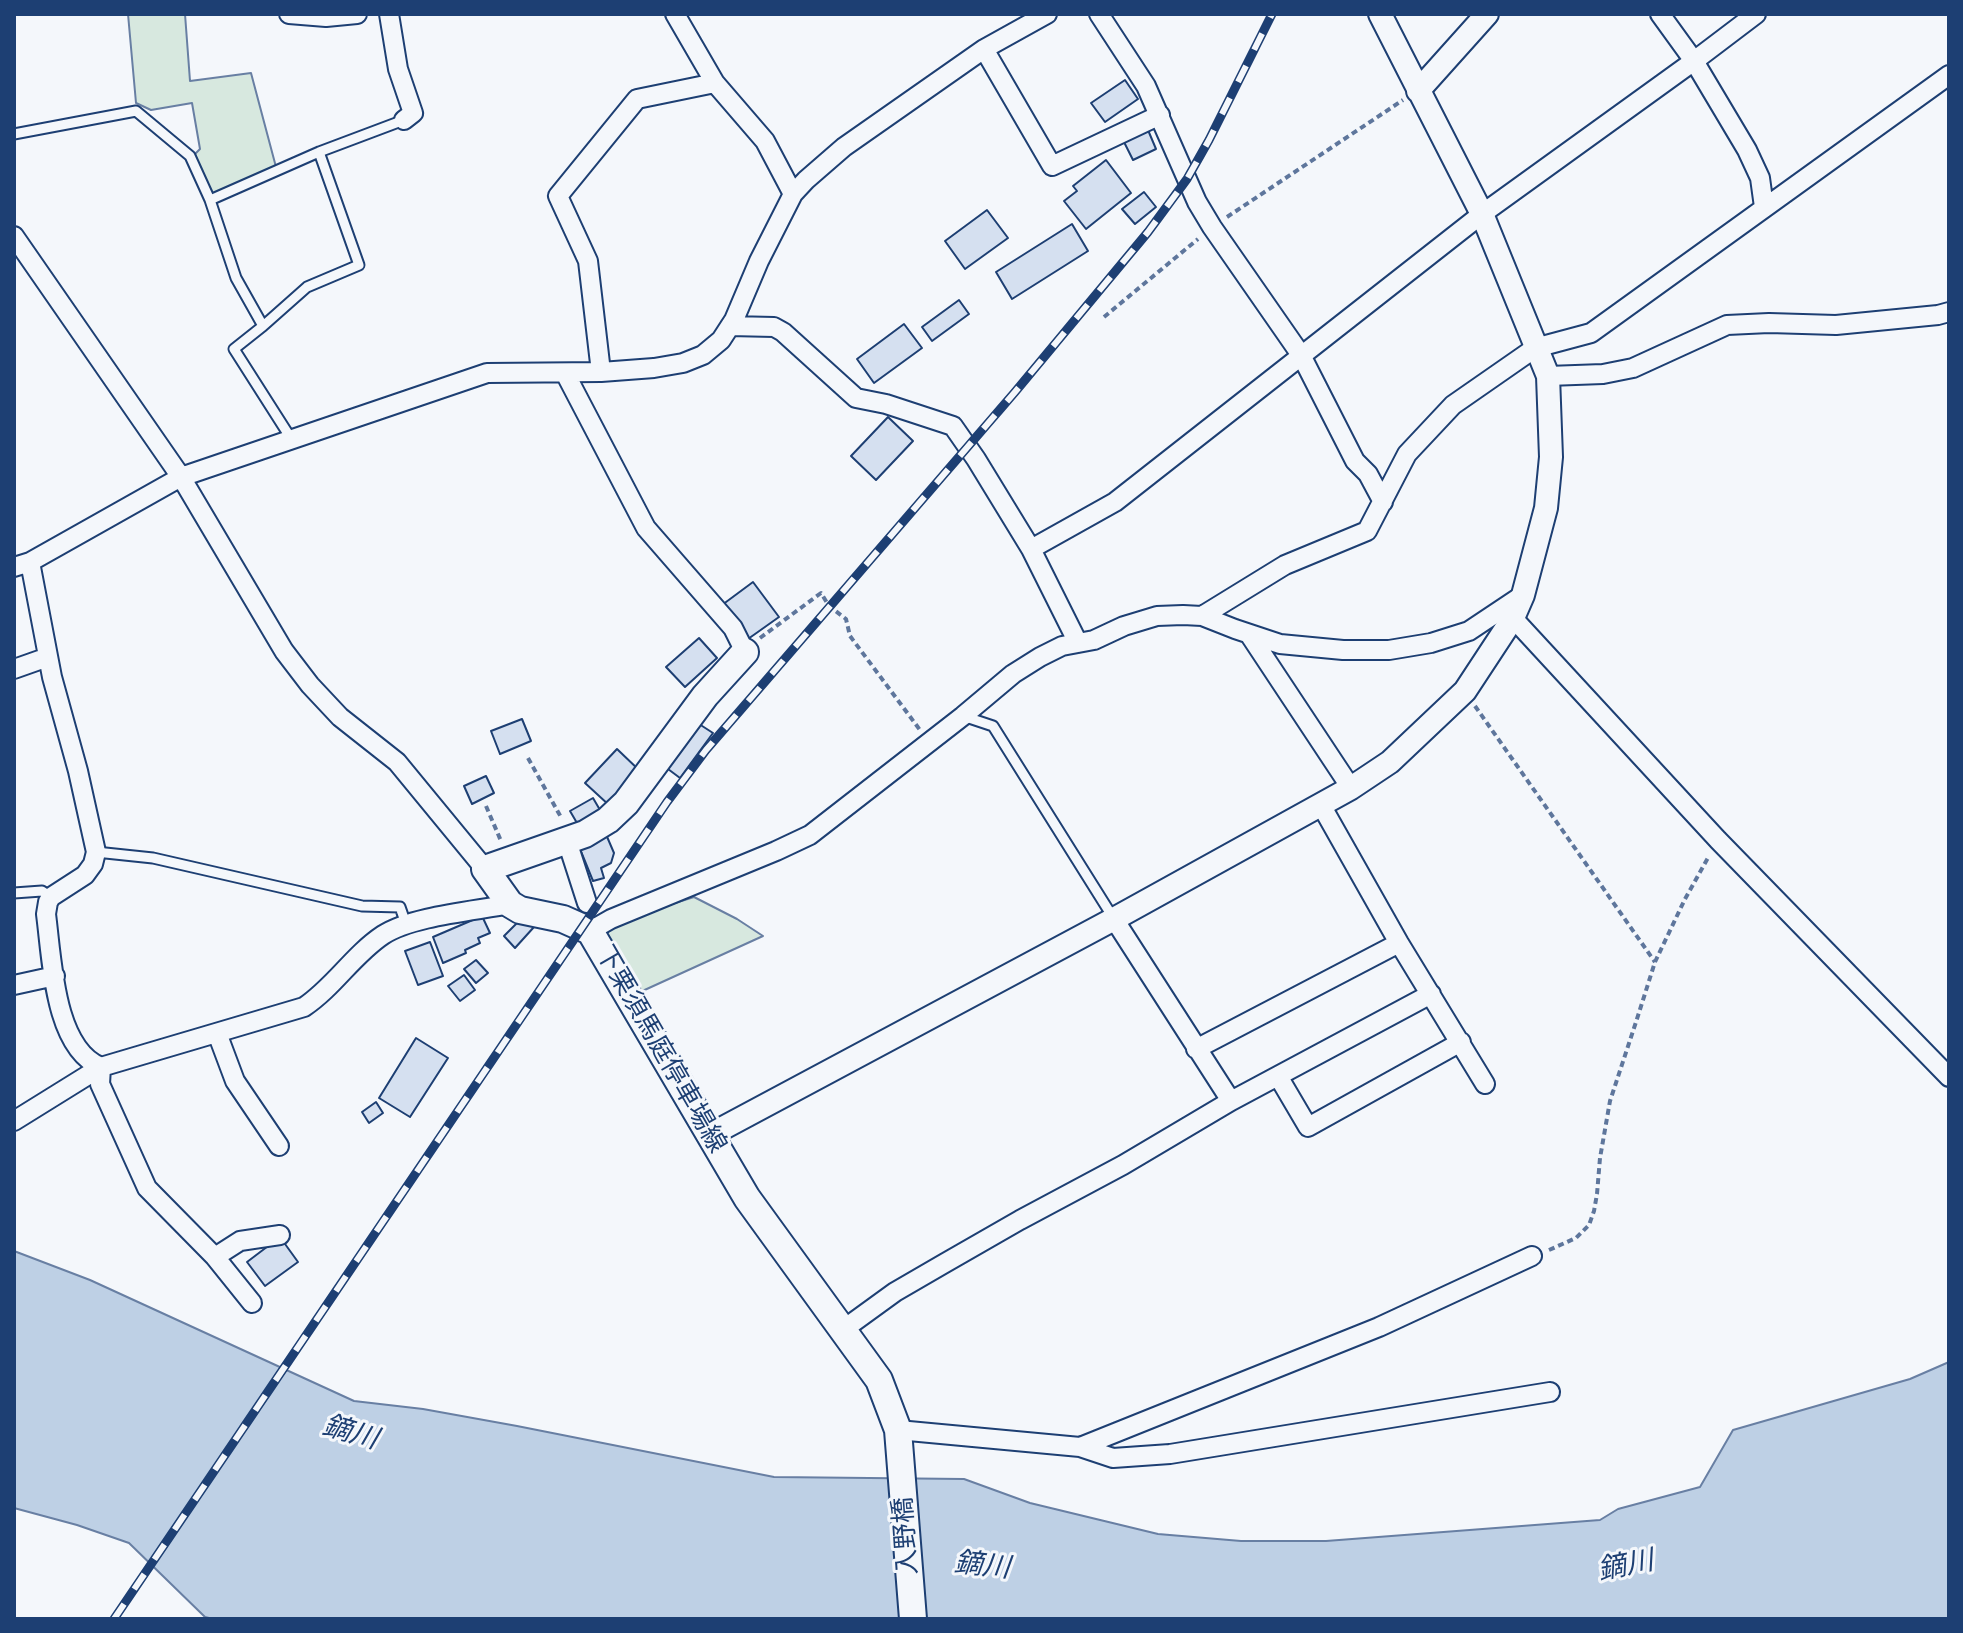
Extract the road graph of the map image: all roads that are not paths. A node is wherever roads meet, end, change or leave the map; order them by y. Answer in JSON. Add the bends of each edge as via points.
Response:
{"nodes":[{"id":1,"x":289,"y":14,"type":"edge"},
{"id":2,"x":357,"y":14,"type":"edge"},
{"id":3,"x":389,"y":14,"type":"edge"},
{"id":4,"x":675,"y":14,"type":"edge"},
{"id":5,"x":1047,"y":14,"type":"edge"},
{"id":6,"x":1099,"y":14,"type":"edge"},
{"id":7,"x":1380,"y":14,"type":"edge"},
{"id":8,"x":1487,"y":14,"type":"edge"},
{"id":9,"x":1660,"y":14,"type":"edge"},
{"id":10,"x":1756,"y":14,"type":"edge"},
{"id":11,"x":984,"y":49,"type":"junction"},
{"id":12,"x":1694,"y":61,"type":"junction"},
{"id":13,"x":1949,"y":75,"type":"edge"},
{"id":14,"x":715,"y":83,"type":"junction"},
{"id":15,"x":1418,"y":91,"type":"junction"},
{"id":16,"x":1160,"y":115,"type":"junction"},
{"id":17,"x":404,"y":120,"type":"joint"},
{"id":18,"x":14,"y":134,"type":"edge"},
{"id":19,"x":319,"y":152,"type":"junction"},
{"id":20,"x":793,"y":194,"type":"junction"},
{"id":21,"x":210,"y":200,"type":"junction"},
{"id":22,"x":1764,"y":207,"type":"junction"},
{"id":23,"x":1482,"y":214,"type":"junction"},
{"id":24,"x":14,"y":236,"type":"edge"},
{"id":25,"x":1949,"y":312,"type":"edge"},
{"id":26,"x":263,"y":326,"type":"junction"},
{"id":27,"x":730,"y":326,"type":"junction"},
{"id":28,"x":1535,"y":348,"type":"junction"},
{"id":29,"x":1301,"y":355,"type":"junction"},
{"id":30,"x":601,"y":372,"type":"junction"},
{"id":31,"x":565,"y":373,"type":"junction"},
{"id":32,"x":1548,"y":376,"type":"junction"},
{"id":33,"x":292,"y":440,"type":"junction"},
{"id":34,"x":181,"y":477,"type":"junction"},
{"id":35,"x":1383,"y":502,"type":"junction"},
{"id":36,"x":1031,"y":549,"type":"junction"},
{"id":37,"x":22,"y":565,"type":"edge"},
{"id":38,"x":1523,"y":595,"type":"junction"},
{"id":39,"x":1202,"y":616,"type":"junction"},
{"id":40,"x":1513,"y":618,"type":"junction"},
{"id":41,"x":1249,"y":634,"type":"junction"},
{"id":42,"x":1078,"y":643,"type":"junction"},
{"id":43,"x":745,"y":652,"type":"joint"},
{"id":44,"x":48,"y":657,"type":"junction"},
{"id":45,"x":14,"y":669,"type":"edge"},
{"id":46,"x":963,"y":716,"type":"junction"},
{"id":47,"x":1351,"y":788,"type":"junction"},
{"id":48,"x":1321,"y":805,"type":"junction"},
{"id":49,"x":569,"y":840,"type":"junction"},
{"id":50,"x":96,"y":852,"type":"junction"},
{"id":51,"x":485,"y":869,"type":"junction"},
{"id":52,"x":14,"y":893,"type":"edge"},
{"id":53,"x":51,"y":897,"type":"junction"},
{"id":54,"x":587,"y":903,"type":"dead end"},
{"id":55,"x":510,"y":904,"type":"junction"},
{"id":56,"x":1114,"y":919,"type":"junction"},
{"id":57,"x":406,"y":924,"type":"junction"},
{"id":58,"x":590,"y":931,"type":"junction"},
{"id":59,"x":1399,"y":943,"type":"junction"},
{"id":60,"x":55,"y":976,"type":"junction"},
{"id":61,"x":14,"y":985,"type":"edge"},
{"id":62,"x":1431,"y":994,"type":"junction"},
{"id":63,"x":217,"y":1033,"type":"junction"},
{"id":64,"x":1461,"y":1042,"type":"junction"},
{"id":65,"x":1196,"y":1049,"type":"junction"},
{"id":66,"x":101,"y":1067,"type":"junction"},
{"id":67,"x":1278,"y":1076,"type":"junction"},
{"id":68,"x":1949,"y":1077,"type":"edge"},
{"id":69,"x":1485,"y":1084,"type":"dead end"},
{"id":70,"x":1231,"y":1101,"type":"junction"},
{"id":71,"x":14,"y":1121,"type":"edge"},
{"id":72,"x":710,"y":1135,"type":"junction"},
{"id":73,"x":279,"y":1146,"type":"dead end"},
{"id":74,"x":280,"y":1235,"type":"dead end"},
{"id":75,"x":1532,"y":1256,"type":"road end"},
{"id":76,"x":215,"y":1257,"type":"junction"},
{"id":77,"x":252,"y":1303,"type":"dead end"},
{"id":78,"x":844,"y":1329,"type":"junction"},
{"id":79,"x":1550,"y":1392,"type":"dead end"},
{"id":80,"x":899,"y":1441,"type":"junction"},
{"id":81,"x":1080,"y":1447,"type":"junction"},
{"id":82,"x":913,"y":1619,"type":"edge"}],
"edges":[{"from":1,"to":2,"type":"street"},
{"from":3,"to":17,"type":"street","via":[[398,69],[413,113]]},
{"from":4,"to":14,"type":"street"},
{"from":5,"to":11,"type":"street"},
{"from":6,"to":16,"type":"street"},
{"from":7,"to":15,"type":"street"},
{"from":8,"to":15,"type":"street"},
{"from":9,"to":12,"type":"street"},
{"from":10,"to":12,"type":"street"},
{"from":11,"to":16,"type":"street","via":[[1052,166]]},
{"from":11,"to":20,"type":"street","via":[[844,147]]},
{"from":12,"to":22,"type":"street","via":[[1747,150],[1760,178]]},
{"from":12,"to":23,"type":"street"},
{"from":13,"to":22,"type":"street"},
{"from":14,"to":20,"type":"street","via":[[765,141]]},
{"from":14,"to":30,"type":"street","via":[[637,99],[558,196],[588,261]]},
{"from":15,"to":23,"type":"street"},
{"from":16,"to":29,"type":"street","via":[[1197,202]]},
{"from":17,"to":19,"type":"lane"},
{"from":18,"to":21,"type":"lane","via":[[136,111],[190,156]]},
{"from":19,"to":21,"type":"lane"},
{"from":19,"to":26,"type":"lane","via":[[359,265],[307,287]]},
{"from":20,"to":27,"type":"street"},
{"from":21,"to":26,"type":"lane","via":[[236,278]]},
{"from":22,"to":28,"type":"street","via":[[1591,333]]},
{"from":23,"to":28,"type":"street"},
{"from":23,"to":29,"type":"street"},
{"from":24,"to":34,"type":"street"},
{"from":25,"to":32,"type":"street","via":[[1836,325],[1727,325],[1633,368]]},
{"from":26,"to":33,"type":"lane","via":[[234,349]]},
{"from":27,"to":30,"type":"street","via":[[703,355],[683,363]]},
{"from":27,"to":36,"type":"street","via":[[774,327],[856,398],[953,426]]},
{"from":28,"to":32,"type":"street"},
{"from":28,"to":35,"type":"street","via":[[1453,405],[1407,454]]},
{"from":29,"to":35,"type":"street","via":[[1355,461]]},
{"from":29,"to":36,"type":"street","via":[[1115,502]]},
{"from":30,"to":31,"type":"street"},
{"from":31,"to":33,"type":"street","via":[[487,373]]},
{"from":31,"to":43,"type":"street","via":[[646,528],[733,628]]},
{"from":32,"to":38,"type":"street","via":[[1551,457],[1546,508]]},
{"from":33,"to":34,"type":"street"},
{"from":34,"to":37,"type":"street"},
{"from":34,"to":51,"type":"street","via":[[284,651],[310,685],[340,717],[397,762]]},
{"from":35,"to":39,"type":"street","via":[[1367,531],[1285,565]]},
{"from":36,"to":42,"type":"street"},
{"from":37,"to":44,"type":"street"},
{"from":38,"to":40,"type":"street"},
{"from":38,"to":41,"type":"street","via":[[1469,631],[1389,650],[1311,648]]},
{"from":39,"to":41,"type":"street"},
{"from":39,"to":42,"type":"street","via":[[1157,616]]},
{"from":40,"to":47,"type":"street","via":[[1465,691],[1390,762]]},
{"from":40,"to":68,"type":"street","via":[[1718,840]]},
{"from":41,"to":47,"type":"street"},
{"from":42,"to":46,"type":"street","via":[[1062,646],[1013,674]]},
{"from":43,"to":49,"type":"main road","via":[[705,696],[626,803],[608,820]]},
{"from":44,"to":45,"type":"street"},
{"from":44,"to":50,"type":"street"},
{"from":46,"to":56,"type":"lane","via":[[993,726]]},
{"from":46,"to":58,"type":"street","via":[[810,835]]},
{"from":47,"to":48,"type":"street"},
{"from":48,"to":56,"type":"street"},
{"from":48,"to":59,"type":"street"},
{"from":49,"to":51,"type":"main road"},
{"from":49,"to":54,"type":"street"},
{"from":50,"to":53,"type":"street","via":[[85,875]]},
{"from":50,"to":57,"type":"lane","via":[[153,858],[362,906],[400,907]]},
{"from":51,"to":55,"type":"main road"},
{"from":52,"to":53,"type":"lane","via":[[42,891]]},
{"from":53,"to":60,"type":"street","via":[[46,914]]},
{"from":55,"to":57,"type":"street"},
{"from":55,"to":58,"type":"main road","name":"下栗須馬庭停車場線"},
{"from":56,"to":65,"type":"street"},
{"from":56,"to":72,"type":"street"},
{"from":57,"to":63,"type":"street","via":[[363,951],[304,1007]]},
{"from":58,"to":72,"type":"main road","name":"下栗須馬庭停車場線"},
{"from":59,"to":62,"type":"street"},
{"from":59,"to":65,"type":"street"},
{"from":60,"to":61,"type":"street"},
{"from":60,"to":66,"type":"street","via":[[65,1024],[79,1052]]},
{"from":62,"to":64,"type":"street"},
{"from":62,"to":67,"type":"street"},
{"from":63,"to":66,"type":"street"},
{"from":63,"to":73,"type":"street","via":[[235,1081]]},
{"from":64,"to":67,"type":"street","via":[[1308,1127]]},
{"from":64,"to":69,"type":"street"},
{"from":65,"to":70,"type":"street"},
{"from":66,"to":71,"type":"street"},
{"from":66,"to":76,"type":"street","via":[[100,1084],[147,1188]]},
{"from":67,"to":70,"type":"street"},
{"from":70,"to":78,"type":"street","via":[[908,1284]]},
{"from":72,"to":78,"type":"main road","name":"下栗須馬庭停車場線","via":[[747,1198]]},
{"from":74,"to":76,"type":"street","via":[[240,1241]]},
{"from":75,"to":81,"type":"street","via":[[1379,1327]]},
{"from":76,"to":77,"type":"street"},
{"from":78,"to":80,"type":"main road","name":"下栗須馬庭停車場線","via":[[879,1380]]},
{"from":79,"to":81,"type":"street","via":[[1170,1454],[1113,1458]]},
{"from":80,"to":81,"type":"street"},
{"from":80,"to":82,"type":"main road","name":"入野橋"}]}
